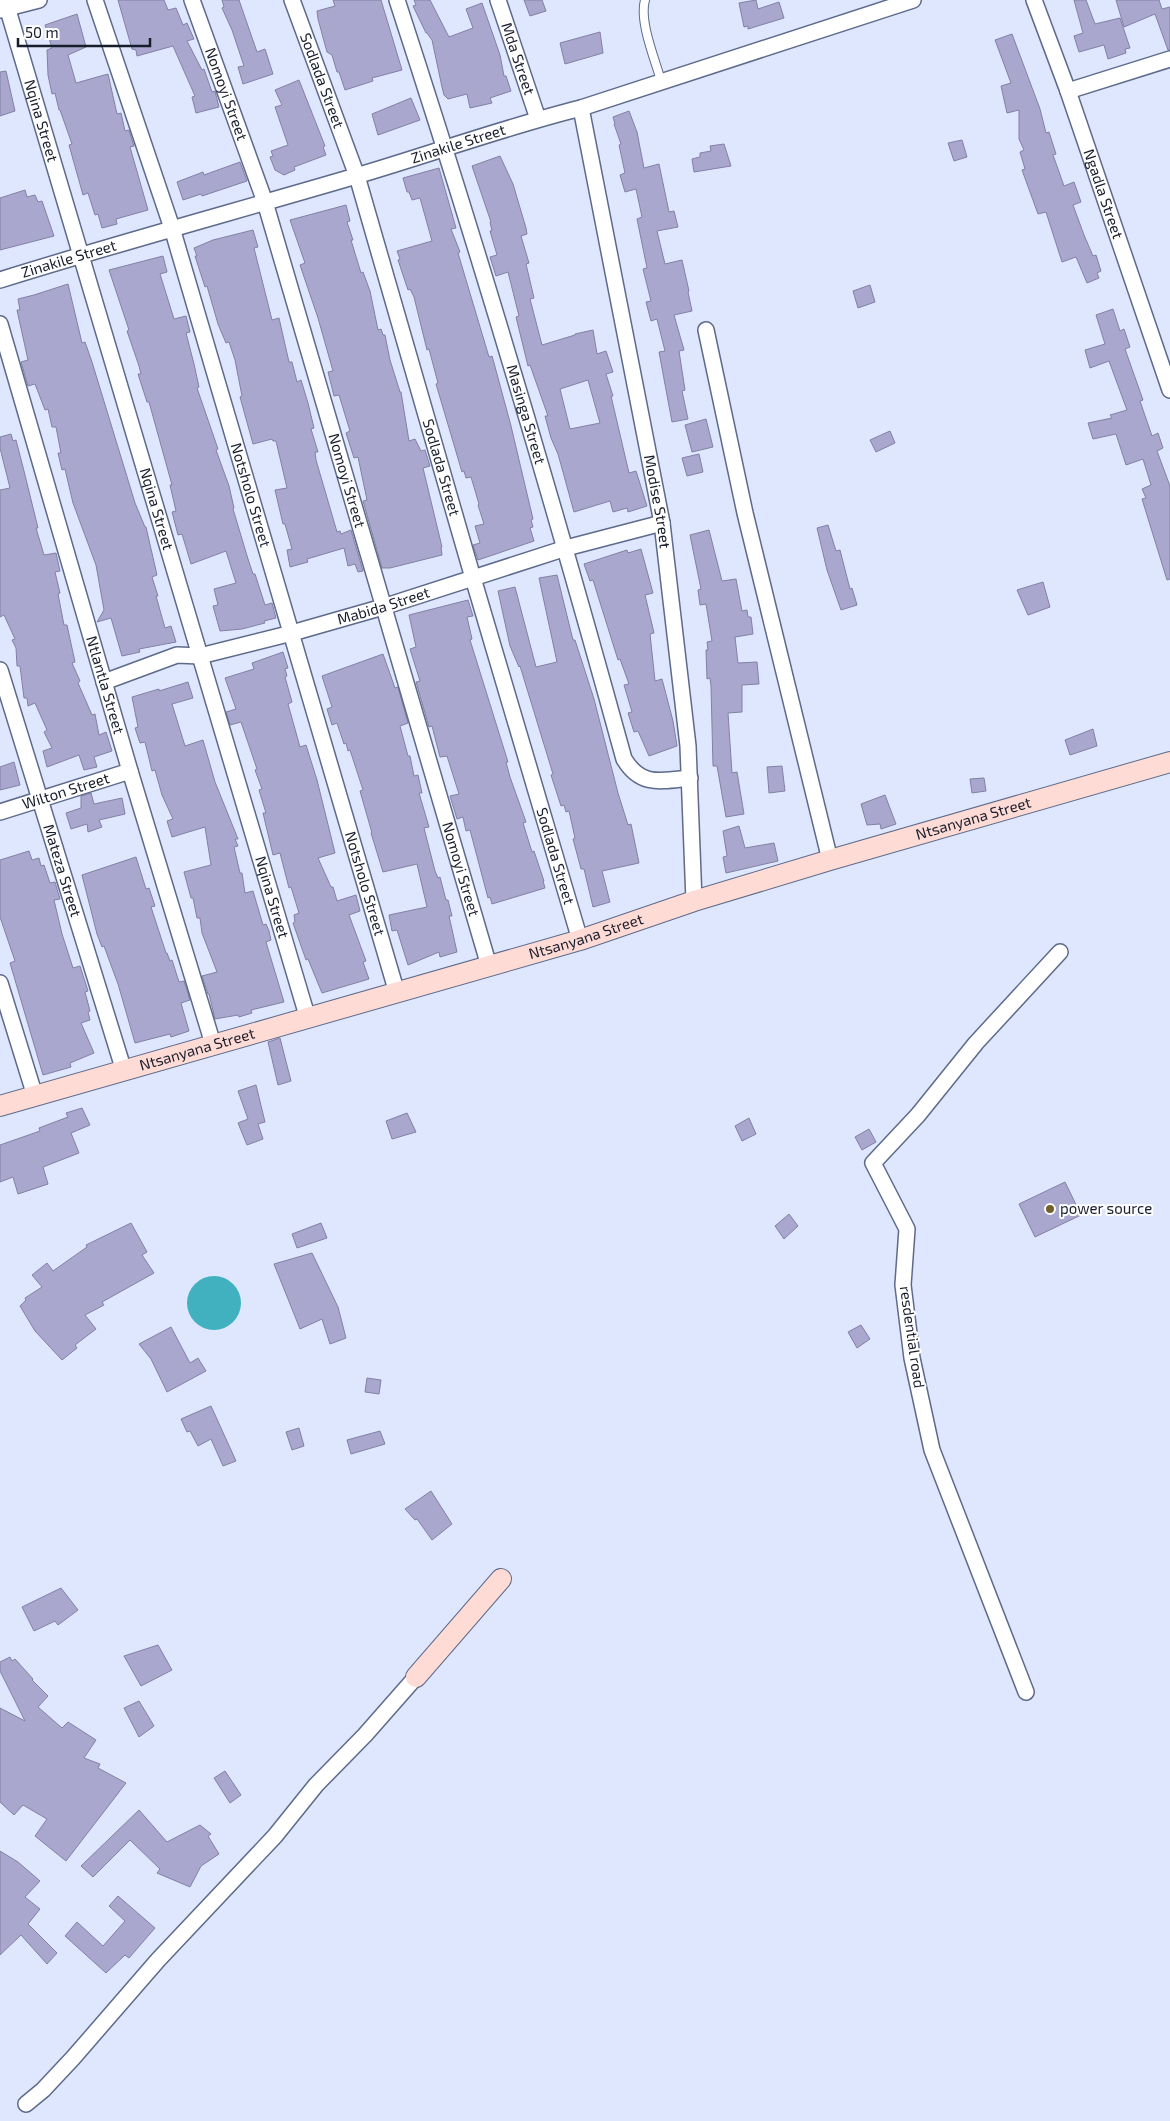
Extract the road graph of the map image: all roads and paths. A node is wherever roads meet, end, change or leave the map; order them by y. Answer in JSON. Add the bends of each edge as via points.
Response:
{"nodes":[{"id":1,"x":39,"y":0,"type":"edge"},
{"id":2,"x":95,"y":0,"type":"edge"},
{"id":3,"x":192,"y":0,"type":"edge"},
{"id":4,"x":292,"y":0,"type":"edge"},
{"id":5,"x":397,"y":0,"type":"edge"},
{"id":6,"x":498,"y":0,"type":"edge"},
{"id":7,"x":644,"y":0,"type":"edge"},
{"id":8,"x":913,"y":0,"type":"edge"},
{"id":9,"x":1034,"y":0,"type":"edge"},
{"id":10,"x":4,"y":6,"type":"edge"},
{"id":11,"x":1170,"y":59,"type":"edge"},
{"id":12,"x":661,"y":82,"type":"junction"},
{"id":13,"x":1068,"y":91,"type":"junction"},
{"id":14,"x":581,"y":108,"type":"junction"},
{"id":15,"x":538,"y":119,"type":"junction"},
{"id":16,"x":446,"y":149,"type":"junction"},
{"id":17,"x":357,"y":176,"type":"junction"},
{"id":18,"x":265,"y":202,"type":"junction"},
{"id":19,"x":172,"y":228,"type":"junction"},
{"id":20,"x":82,"y":254,"type":"junction"},
{"id":21,"x":0,"y":280,"type":"edge"},
{"id":22,"x":0,"y":324,"type":"edge"},
{"id":23,"x":706,"y":330,"type":"dead end"},
{"id":24,"x":1170,"y":390,"type":"edge"},
{"id":25,"x":662,"y":523,"type":"junction"},
{"id":26,"x":566,"y":548,"type":"junction"},
{"id":27,"x":472,"y":578,"type":"junction"},
{"id":28,"x":383,"y":607,"type":"junction"},
{"id":29,"x":292,"y":633,"type":"junction"},
{"id":30,"x":200,"y":656,"type":"junction"},
{"id":31,"x":0,"y":670,"type":"edge"},
{"id":32,"x":104,"y":682,"type":"junction"},
{"id":33,"x":1170,"y":762,"type":"edge"},
{"id":34,"x":130,"y":771,"type":"junction"},
{"id":35,"x":690,"y":778,"type":"junction"},
{"id":36,"x":40,"y":799,"type":"junction"},
{"id":37,"x":0,"y":812,"type":"edge"},
{"id":38,"x":830,"y":860,"type":"junction"},
{"id":39,"x":694,"y":901,"type":"junction"},
{"id":40,"x":580,"y":940,"type":"junction"},
{"id":41,"x":1060,"y":952,"type":"dead end"},
{"id":42,"x":488,"y":966,"type":"junction"},
{"id":43,"x":0,"y":983,"type":"edge"},
{"id":44,"x":397,"y":993,"type":"junction"},
{"id":45,"x":308,"y":1019,"type":"junction"},
{"id":46,"x":213,"y":1044,"type":"junction"},
{"id":47,"x":124,"y":1071,"type":"junction"},
{"id":48,"x":35,"y":1096,"type":"junction"},
{"id":49,"x":0,"y":1106,"type":"edge"},
{"id":50,"x":501,"y":1579,"type":"dead end"},
{"id":51,"x":416,"y":1677,"type":"joint"},
{"id":52,"x":1026,"y":1692,"type":"dead end"},
{"id":53,"x":26,"y":2104,"type":"dead end"}],
"edges":[{"from":1,"to":10,"type":"street"},
{"from":2,"to":19,"type":"street","name":"Notsholo Street"},
{"from":3,"to":18,"type":"street","name":"Nomoyi Street"},
{"from":4,"to":17,"type":"street","name":"Sodlada Street"},
{"from":5,"to":16,"type":"street","name":"Masinga Street"},
{"from":6,"to":15,"type":"street","name":"Mda Street"},
{"from":7,"to":12,"type":"lane","via":[[644,16]]},
{"from":8,"to":12,"type":"street","name":"Zinakile Street"},
{"from":9,"to":13,"type":"street","name":"Ngadla Street"},
{"from":10,"to":20,"type":"street","name":"Nqina Street"},
{"from":11,"to":13,"type":"street"},
{"from":12,"to":14,"type":"street","name":"Zinakile Street"},
{"from":13,"to":24,"type":"street","name":"Ngadla Street"},
{"from":14,"to":15,"type":"street","name":"Zinakile Street"},
{"from":14,"to":25,"type":"street","name":"Modise Street"},
{"from":15,"to":16,"type":"street","name":"Zinakile Street"},
{"from":16,"to":17,"type":"street","name":"Zinakile Street"},
{"from":16,"to":26,"type":"street","name":"Masinga Street"},
{"from":17,"to":18,"type":"street","name":"Zinakile Street"},
{"from":17,"to":27,"type":"street","name":"Sodlada Street"},
{"from":18,"to":19,"type":"street","name":"Zinakile Street"},
{"from":18,"to":28,"type":"street","name":"Nomoyi Street"},
{"from":19,"to":20,"type":"street","name":"Zinakile Street"},
{"from":19,"to":29,"type":"street","name":"Notsholo Street"},
{"from":20,"to":21,"type":"street","name":"Zinakile Street"},
{"from":20,"to":30,"type":"street","name":"Nqina Street"},
{"from":22,"to":32,"type":"street","name":"Ntlantla Street"},
{"from":23,"to":38,"type":"street","via":[[745,513]]},
{"from":25,"to":26,"type":"street","name":"Mabida Street"},
{"from":25,"to":35,"type":"street","name":"Modise Street"},
{"from":26,"to":27,"type":"street","name":"Mabida Street"},
{"from":26,"to":35,"type":"street","name":"Masinga Street","via":[[624,759],[635,774],[647,780]]},
{"from":27,"to":28,"type":"street","name":"Mabida Street"},
{"from":27,"to":40,"type":"street","name":"Sodlada Street"},
{"from":28,"to":29,"type":"street","name":"Mabida Street"},
{"from":28,"to":42,"type":"street","name":"Nomoyi Street"},
{"from":29,"to":30,"type":"street","name":"Mabida Street"},
{"from":29,"to":44,"type":"street","name":"Notsholo Street"},
{"from":30,"to":32,"type":"street","name":"Mabida Street","via":[[177,655]]},
{"from":30,"to":45,"type":"street","name":"Nqina Street"},
{"from":31,"to":36,"type":"street","name":"Mateza Street"},
{"from":32,"to":34,"type":"street","name":"Ntlantla Street"},
{"from":33,"to":38,"type":"street","name":"Ntsanyana Street"},
{"from":34,"to":36,"type":"street","name":"Wilton Street"},
{"from":34,"to":46,"type":"street","name":"Ntlantla Street"},
{"from":35,"to":39,"type":"street","name":"Modise Street"},
{"from":36,"to":37,"type":"street","name":"Wilton Street"},
{"from":36,"to":47,"type":"street","name":"Mateza Street"},
{"from":38,"to":39,"type":"street","name":"Ntsanyana Street"},
{"from":39,"to":40,"type":"street","name":"Ntsanyana Street"},
{"from":40,"to":42,"type":"street","name":"Ntsanyana Street"},
{"from":41,"to":52,"type":"street","name":"resdential road","via":[[976,1043],[918,1115],[873,1163],[907,1229],[903,1285],[912,1358],[932,1450]]},
{"from":42,"to":44,"type":"street","name":"Ntsanyana Street"},
{"from":43,"to":48,"type":"street"},
{"from":44,"to":45,"type":"street","name":"Ntsanyana Street"},
{"from":45,"to":46,"type":"street","name":"Ntsanyana Street"},
{"from":46,"to":47,"type":"street","name":"Ntsanyana Street"},
{"from":47,"to":48,"type":"street","name":"Ntsanyana Street"},
{"from":48,"to":49,"type":"street","name":"Ntsanyana Street"},
{"from":50,"to":51,"type":"street"},
{"from":51,"to":53,"type":"street","via":[[73,2058]]}]}
